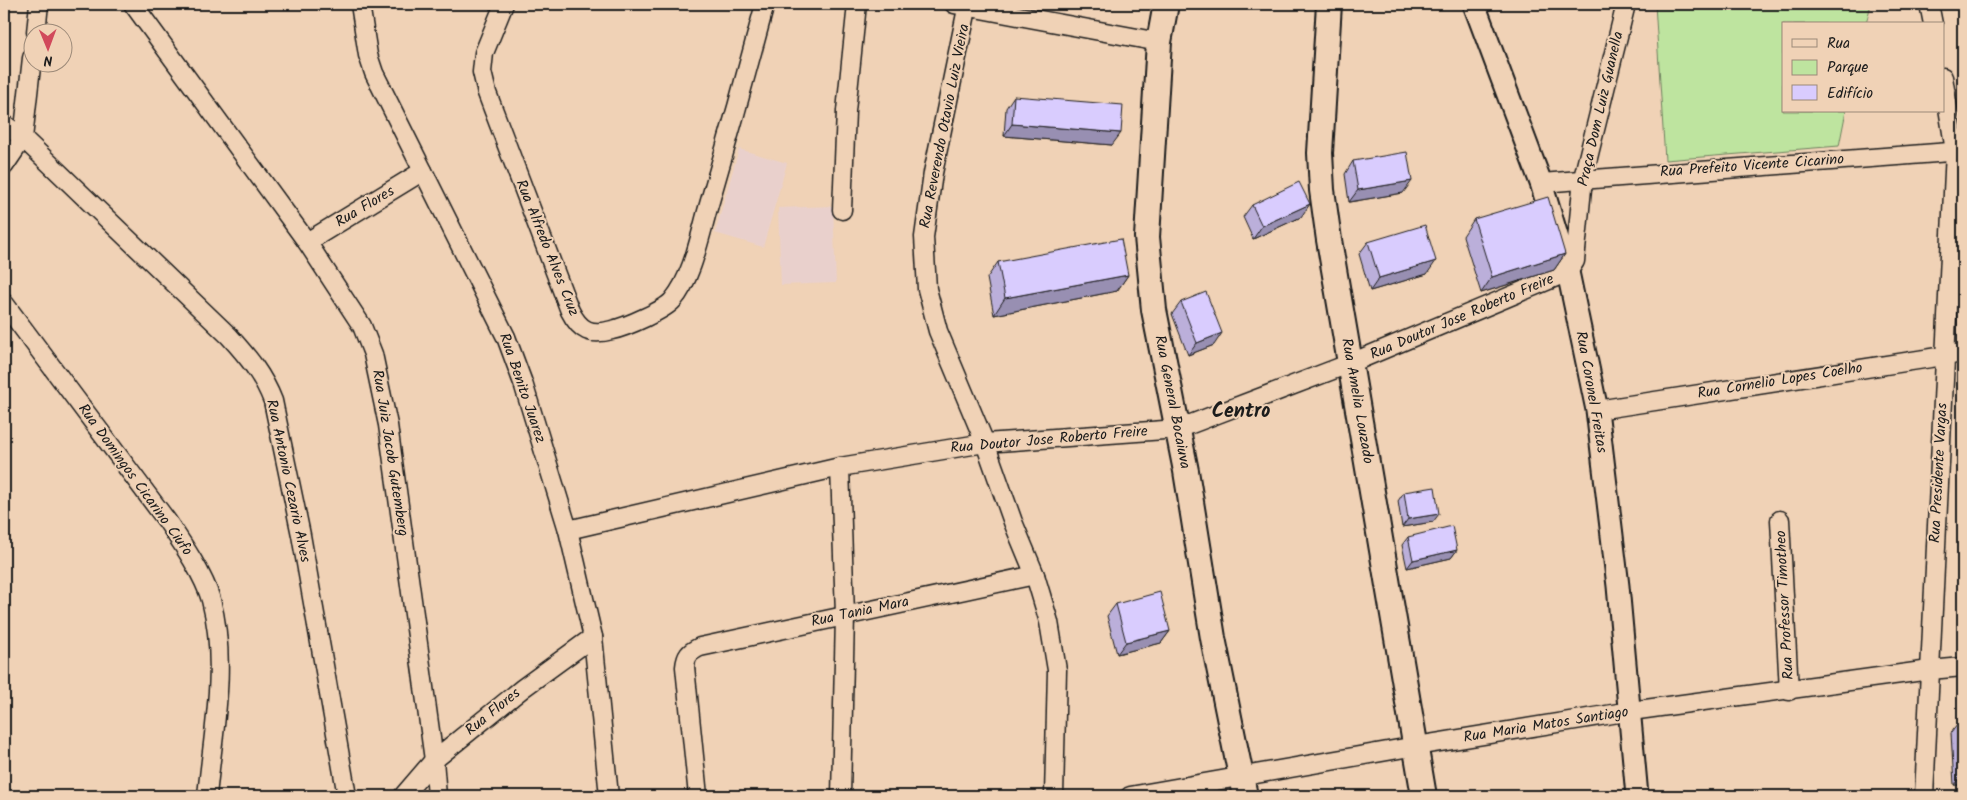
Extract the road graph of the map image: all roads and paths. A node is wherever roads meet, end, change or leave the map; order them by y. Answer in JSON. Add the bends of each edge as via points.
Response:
{"nodes":[{"id":1,"x":39,"y":4,"type":"edge"},
{"id":2,"x":133,"y":4,"type":"edge"},
{"id":3,"x":360,"y":4,"type":"edge"},
{"id":4,"x":504,"y":4,"type":"edge"},
{"id":5,"x":765,"y":4,"type":"edge"},
{"id":6,"x":857,"y":4,"type":"edge"},
{"id":7,"x":1166,"y":4,"type":"edge"},
{"id":8,"x":1329,"y":4,"type":"edge"},
{"id":9,"x":1477,"y":4,"type":"edge"},
{"id":10,"x":1626,"y":4,"type":"edge"},
{"id":11,"x":1929,"y":4,"type":"edge"},
{"id":12,"x":963,"y":5,"type":"edge"},
{"id":13,"x":37,"y":22,"type":"edge"},
{"id":14,"x":1933,"y":22,"type":"edge"},
{"id":15,"x":1159,"y":42,"type":"junction"},
{"id":16,"x":30,"y":72,"type":"edge"},
{"id":17,"x":1944,"y":82,"type":"edge"},
{"id":18,"x":4,"y":124,"type":"edge"},
{"id":19,"x":22,"y":138,"type":"junction"},
{"id":20,"x":1959,"y":151,"type":"edge"},
{"id":21,"x":4,"y":166,"type":"edge"},
{"id":22,"x":423,"y":171,"type":"junction"},
{"id":23,"x":1583,"y":178,"type":"junction"},
{"id":24,"x":1541,"y":182,"type":"junction"},
{"id":25,"x":842,"y":210,"type":"dead end"},
{"id":26,"x":307,"y":242,"type":"junction"},
{"id":27,"x":1568,"y":272,"type":"junction"},
{"id":28,"x":4,"y":303,"type":"edge"},
{"id":29,"x":1963,"y":352,"type":"edge"},
{"id":30,"x":1944,"y":355,"type":"junction"},
{"id":31,"x":1351,"y":363,"type":"junction"},
{"id":32,"x":1597,"y":410,"type":"junction"},
{"id":33,"x":1178,"y":429,"type":"junction"},
{"id":34,"x":985,"y":443,"type":"junction"},
{"id":35,"x":840,"y":467,"type":"junction"},
{"id":36,"x":1780,"y":520,"type":"dead end"},
{"id":37,"x":568,"y":530,"type":"junction"},
{"id":38,"x":1035,"y":575,"type":"junction"},
{"id":39,"x":845,"y":615,"type":"junction"},
{"id":40,"x":593,"y":637,"type":"junction"},
{"id":41,"x":1963,"y":667,"type":"edge"},
{"id":42,"x":1930,"y":670,"type":"junction"},
{"id":43,"x":1789,"y":690,"type":"junction"},
{"id":44,"x":1631,"y":711,"type":"junction"},
{"id":45,"x":1416,"y":746,"type":"junction"},
{"id":46,"x":434,"y":760,"type":"junction"},
{"id":47,"x":1243,"y":786,"type":"edge"},
{"id":48,"x":207,"y":796,"type":"edge"},
{"id":49,"x":347,"y":796,"type":"edge"},
{"id":50,"x":403,"y":796,"type":"edge"},
{"id":51,"x":437,"y":796,"type":"edge"},
{"id":52,"x":609,"y":796,"type":"edge"},
{"id":53,"x":698,"y":796,"type":"edge"},
{"id":54,"x":841,"y":796,"type":"edge"},
{"id":55,"x":1054,"y":796,"type":"edge"},
{"id":56,"x":1130,"y":796,"type":"edge"},
{"id":57,"x":1424,"y":796,"type":"edge"},
{"id":58,"x":1637,"y":796,"type":"edge"},
{"id":59,"x":1924,"y":796,"type":"edge"}],
"edges":[{"from":1,"to":13,"type":"street"},
{"from":2,"to":26,"type":"street","name":"Rua Juiz Jacob Gutemberg"},
{"from":3,"to":22,"type":"street","name":"Rua Benito Juarez","via":[[374,73]]},
{"from":4,"to":5,"type":"street","name":"Rua Alfredo Alves Cruz","via":[[484,53],[482,72],[487,93],[570,311],[575,321],[588,332],[598,333],[614,330],[657,311],[672,301],[683,284]]},
{"from":6,"to":25,"type":"street","via":[[845,130]]},
{"from":7,"to":15,"type":"main road","name":"Rua General Bocaiuva"},
{"from":8,"to":31,"type":"main road","name":"Rua Amelia Louzado","via":[[1320,152],[1322,190]]},
{"from":9,"to":24,"type":"street","name":"Rua Coronel Freitas"},
{"from":10,"to":23,"type":"street","name":"Praça Dom Luiz Guanella"},
{"from":11,"to":14,"type":"street"},
{"from":12,"to":15,"type":"street"},
{"from":12,"to":34,"type":"street","name":"Rua Reverendo Otavio Luiz Vieira","via":[[924,237],[927,289],[938,331]]},
{"from":15,"to":33,"type":"main road","name":"Rua General Bocaiuva","via":[[1147,237],[1154,310]]},
{"from":16,"to":19,"type":"street"},
{"from":17,"to":20,"type":"street","name":"Rua Presidente Vargas"},
{"from":18,"to":19,"type":"street","name":"Rua Antonio Cezario Alves"},
{"from":19,"to":21,"type":"street"},
{"from":19,"to":49,"type":"street","name":"Rua Antonio Cezario Alves","via":[[229,336],[266,383],[273,401],[301,535]]},
{"from":20,"to":23,"type":"street","name":"Rua Prefeito Vicente Cicarino"},
{"from":20,"to":30,"type":"street","name":"Rua Presidente Vargas"},
{"from":22,"to":26,"type":"street","name":"Rua Flores"},
{"from":22,"to":37,"type":"street","name":"Rua Benito Juarez","via":[[506,337]]},
{"from":23,"to":24,"type":"street","name":"Rua Prefeito Vicente Cicarino"},
{"from":23,"to":27,"type":"street","name":"Praça Dom Luiz Guanella","via":[[1575,261]]},
{"from":24,"to":27,"type":"street","name":"Rua Coronel Freitas"},
{"from":26,"to":46,"type":"street","name":"Rua Juiz Jacob Gutemberg","via":[[362,326],[373,354],[388,424]]},
{"from":27,"to":31,"type":"street","name":"Rua Doutor Jose Roberto Freire"},
{"from":27,"to":32,"type":"street","name":"Rua Coronel Freitas"},
{"from":28,"to":48,"type":"street","name":"Rua Domingos Cicarino Ciufo","via":[[167,521],[190,555],[211,598],[219,644],[218,690]]},
{"from":29,"to":30,"type":"street","name":"Rua Cornelio Lopes Coelho"},
{"from":30,"to":32,"type":"street","name":"Rua Cornelio Lopes Coelho"},
{"from":30,"to":42,"type":"street","name":"Rua Presidente Vargas"},
{"from":31,"to":33,"type":"street","name":"Rua Doutor Jose Roberto Freire"},
{"from":31,"to":45,"type":"main road","name":"Rua Amelia Louzado"},
{"from":32,"to":44,"type":"street","name":"Rua Coronel Freitas"},
{"from":33,"to":34,"type":"street","name":"Rua Doutor Jose Roberto Freire"},
{"from":33,"to":47,"type":"main road","name":"Rua General Bocaiuva","via":[[1213,638]]},
{"from":34,"to":35,"type":"street","name":"Rua Doutor Jose Roberto Freire"},
{"from":34,"to":38,"type":"street","name":"Rua Reverendo Otavio Luiz Vieira"},
{"from":35,"to":37,"type":"street","name":"Rua Doutor Jose Roberto Freire"},
{"from":35,"to":39,"type":"street"},
{"from":36,"to":43,"type":"street","name":"Rua Professor Timotheo"},
{"from":37,"to":40,"type":"street","name":"Rua Benito Juarez"},
{"from":38,"to":39,"type":"street","name":"Rua Tania Mara"},
{"from":38,"to":55,"type":"street","name":"Rua Reverendo Otavio Luiz Vieira","via":[[1049,622],[1056,670]]},
{"from":39,"to":53,"type":"street","name":"Rua Tania Mara","via":[[700,647],[687,655],[685,667]]},
{"from":39,"to":54,"type":"street"},
{"from":40,"to":46,"type":"street","name":"Rua Flores"},
{"from":40,"to":52,"type":"street","name":"Rua Benito Juarez"},
{"from":41,"to":42,"type":"street","name":"Rua Maria Matos Santiago"},
{"from":42,"to":43,"type":"street","name":"Rua Maria Matos Santiago"},
{"from":42,"to":59,"type":"street","name":"Rua Presidente Vargas"},
{"from":43,"to":44,"type":"street","name":"Rua Maria Matos Santiago"},
{"from":44,"to":45,"type":"street","name":"Rua Maria Matos Santiago"},
{"from":44,"to":58,"type":"street","name":"Rua Coronel Freitas"},
{"from":45,"to":47,"type":"street","name":"Rua Maria Matos Santiago"},
{"from":45,"to":57,"type":"main road","name":"Rua Amelia Louzado"},
{"from":46,"to":50,"type":"street","name":"Rua Flores"},
{"from":46,"to":51,"type":"street","name":"Rua Juiz Jacob Gutemberg"},
{"from":47,"to":56,"type":"street","name":"Rua Maria Matos Santiago"}]}
